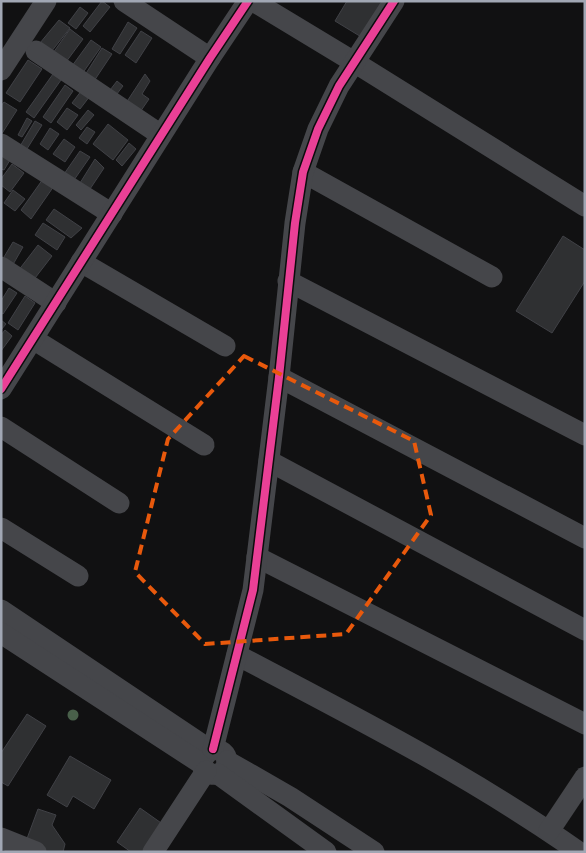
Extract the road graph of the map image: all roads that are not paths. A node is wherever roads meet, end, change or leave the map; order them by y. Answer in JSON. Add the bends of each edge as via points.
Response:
{"nodes":[{"id":1,"x":46,"y":1,"type":"edge"},
{"id":2,"x":124,"y":1,"type":"edge"},
{"id":3,"x":394,"y":1,"type":"edge"},
{"id":4,"x":260,"y":4,"type":"edge"},
{"id":5,"x":36,"y":51,"type":"dead end"},
{"id":6,"x":210,"y":58,"type":"junction"},
{"id":7,"x":354,"y":62,"type":"junction"},
{"id":8,"x":2,"y":69,"type":"edge"},
{"id":9,"x":161,"y":135,"type":"junction"},
{"id":10,"x":1,"y":144,"type":"edge"},
{"id":11,"x":303,"y":172,"type":"junction"},
{"id":12,"x":585,"y":206,"type":"edge"},
{"id":13,"x":112,"y":214,"type":"junction"},
{"id":14,"x":81,"y":262,"type":"junction"},
{"id":15,"x":1,"y":267,"type":"edge"},
{"id":16,"x":492,"y":277,"type":"dead end"},
{"id":17,"x":288,"y":281,"type":"junction"},
{"id":18,"x":56,"y":303,"type":"junction"},
{"id":19,"x":33,"y":339,"type":"junction"},
{"id":20,"x":225,"y":346,"type":"dead end"},
{"id":21,"x":279,"y":377,"type":"junction"},
{"id":22,"x":4,"y":379,"type":"edge"},
{"id":23,"x":1,"y":428,"type":"edge"},
{"id":24,"x":585,"y":436,"type":"edge"},
{"id":25,"x":204,"y":445,"type":"dead end"},
{"id":26,"x":268,"y":461,"type":"junction"},
{"id":27,"x":119,"y":503,"type":"dead end"},
{"id":28,"x":1,"y":528,"type":"edge"},
{"id":29,"x":585,"y":538,"type":"edge"},
{"id":30,"x":257,"y":556,"type":"junction"},
{"id":31,"x":78,"y":576,"type":"dead end"},
{"id":32,"x":1,"y":610,"type":"edge"},
{"id":33,"x":585,"y":630,"type":"edge"},
{"id":34,"x":1,"y":633,"type":"edge"},
{"id":35,"x":237,"y":654,"type":"junction"},
{"id":36,"x":585,"y":724,"type":"edge"},
{"id":37,"x":213,"y":761,"type":"junction"},
{"id":38,"x":585,"y":777,"type":"edge"},
{"id":39,"x":549,"y":831,"type":"junction"},
{"id":40,"x":1,"y":838,"type":"edge"},
{"id":41,"x":36,"y":852,"type":"edge"},
{"id":42,"x":153,"y":852,"type":"edge"},
{"id":43,"x":326,"y":852,"type":"edge"},
{"id":44,"x":374,"y":852,"type":"edge"},
{"id":45,"x":579,"y":852,"type":"edge"}],
"edges":[{"from":1,"to":8,"type":"street"},
{"from":2,"to":6,"type":"street"},
{"from":3,"to":7,"type":"street"},
{"from":4,"to":6,"type":"street"},
{"from":4,"to":7,"type":"street"},
{"from":5,"to":9,"type":"street"},
{"from":6,"to":9,"type":"street"},
{"from":7,"to":11,"type":"street","via":[[318,129]]},
{"from":7,"to":12,"type":"street"},
{"from":9,"to":13,"type":"street"},
{"from":10,"to":13,"type":"street"},
{"from":11,"to":16,"type":"street"},
{"from":11,"to":17,"type":"street"},
{"from":13,"to":14,"type":"street"},
{"from":14,"to":18,"type":"street"},
{"from":14,"to":20,"type":"street"},
{"from":15,"to":18,"type":"street"},
{"from":17,"to":21,"type":"street"},
{"from":17,"to":24,"type":"street"},
{"from":18,"to":19,"type":"street"},
{"from":19,"to":22,"type":"street"},
{"from":19,"to":25,"type":"street"},
{"from":21,"to":26,"type":"street"},
{"from":21,"to":29,"type":"street"},
{"from":23,"to":27,"type":"street"},
{"from":26,"to":30,"type":"street"},
{"from":26,"to":33,"type":"street"},
{"from":28,"to":31,"type":"street"},
{"from":30,"to":35,"type":"street","via":[[253,590]]},
{"from":30,"to":36,"type":"street"},
{"from":32,"to":37,"type":"street"},
{"from":34,"to":37,"type":"street"},
{"from":35,"to":37,"type":"street"},
{"from":35,"to":39,"type":"street","via":[[427,756]]},
{"from":37,"to":42,"type":"street"},
{"from":37,"to":43,"type":"street"},
{"from":37,"to":44,"type":"street","via":[[290,797]]},
{"from":38,"to":39,"type":"street"},
{"from":39,"to":45,"type":"street"},
{"from":40,"to":41,"type":"street"}]}
